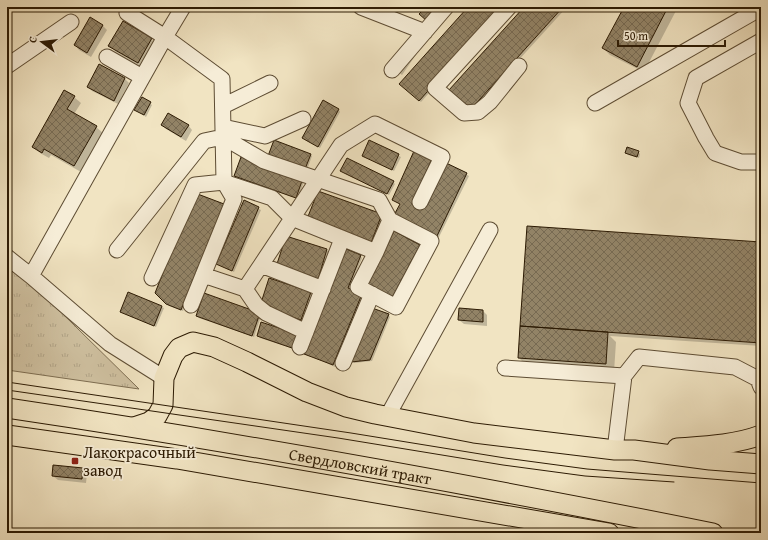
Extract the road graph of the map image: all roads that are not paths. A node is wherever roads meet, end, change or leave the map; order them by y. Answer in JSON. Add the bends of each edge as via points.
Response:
{"nodes":[{"id":1,"x":183,"y":7,"type":"edge"},
{"id":2,"x":361,"y":7,"type":"edge"},
{"id":3,"x":446,"y":7,"type":"edge"},
{"id":4,"x":509,"y":7,"type":"edge"},
{"id":5,"x":761,"y":8,"type":"edge"},
{"id":6,"x":127,"y":13,"type":"dead end"},
{"id":7,"x":71,"y":22,"type":"dead end"},
{"id":8,"x":425,"y":32,"type":"junction"},
{"id":9,"x":165,"y":37,"type":"junction"},
{"id":10,"x":761,"y":41,"type":"edge"},
{"id":11,"x":107,"y":57,"type":"dead end"},
{"id":12,"x":7,"y":66,"type":"edge"},
{"id":13,"x":519,"y":66,"type":"dead end"},
{"id":14,"x":392,"y":70,"type":"dead end"},
{"id":15,"x":142,"y":77,"type":"junction"},
{"id":16,"x":270,"y":83,"type":"dead end"},
{"id":17,"x":595,"y":102,"type":"dead end"},
{"id":18,"x":223,"y":106,"type":"junction"},
{"id":19,"x":303,"y":119,"type":"dead end"},
{"id":20,"x":223,"y":132,"type":"junction"},
{"id":21,"x":761,"y":162,"type":"edge"},
{"id":22,"x":319,"y":179,"type":"junction"},
{"id":23,"x":224,"y":182,"type":"junction"},
{"id":24,"x":420,"y":202,"type":"dead end"},
{"id":25,"x":292,"y":218,"type":"junction"},
{"id":26,"x":390,"y":220,"type":"junction"},
{"id":27,"x":490,"y":230,"type":"dead end"},
{"id":28,"x":342,"y":239,"type":"junction"},
{"id":29,"x":117,"y":250,"type":"dead end"},
{"id":30,"x":376,"y":252,"type":"junction"},
{"id":31,"x":7,"y":257,"type":"edge"},
{"id":32,"x":261,"y":265,"type":"junction"},
{"id":33,"x":203,"y":275,"type":"junction"},
{"id":34,"x":31,"y":276,"type":"junction"},
{"id":35,"x":152,"y":278,"type":"dead end"},
{"id":36,"x":245,"y":289,"type":"junction"},
{"id":37,"x":323,"y":289,"type":"junction"},
{"id":38,"x":372,"y":294,"type":"junction"},
{"id":39,"x":191,"y":305,"type":"dead end"},
{"id":40,"x":306,"y":332,"type":"junction"},
{"id":41,"x":300,"y":347,"type":"dead end"},
{"id":42,"x":343,"y":362,"type":"dead end"},
{"id":43,"x":505,"y":368,"type":"dead end"},
{"id":44,"x":624,"y":376,"type":"junction"},
{"id":45,"x":164,"y":378,"type":"junction"},
{"id":46,"x":760,"y":381,"type":"edge"},
{"id":47,"x":163,"y":405,"type":"junction"},
{"id":48,"x":7,"y":408,"type":"edge"},
{"id":49,"x":387,"y":417,"type":"junction"},
{"id":50,"x":134,"y":427,"type":"junction"},
{"id":51,"x":7,"y":435,"type":"edge"},
{"id":52,"x":761,"y":435,"type":"edge"},
{"id":53,"x":199,"y":438,"type":"junction"},
{"id":54,"x":615,"y":450,"type":"junction"},
{"id":55,"x":634,"y":450,"type":"junction"},
{"id":56,"x":761,"y":464,"type":"edge"},
{"id":57,"x":609,"y":533,"type":"edge"},
{"id":58,"x":713,"y":533,"type":"edge"}],
"edges":[{"from":1,"to":9,"type":"lane"},
{"from":2,"to":8,"type":"lane"},
{"from":3,"to":8,"type":"lane"},
{"from":4,"to":13,"type":"lane","via":[[435,88],[464,113],[478,112],[490,102]]},
{"from":5,"to":17,"type":"lane"},
{"from":6,"to":9,"type":"lane"},
{"from":7,"to":12,"type":"lane"},
{"from":8,"to":14,"type":"lane"},
{"from":9,"to":15,"type":"lane"},
{"from":9,"to":18,"type":"lane","via":[[222,78]]},
{"from":10,"to":21,"type":"lane","via":[[696,78],[688,102],[715,153],[741,162]]},
{"from":11,"to":15,"type":"lane"},
{"from":15,"to":34,"type":"lane"},
{"from":16,"to":18,"type":"lane"},
{"from":18,"to":20,"type":"lane"},
{"from":19,"to":20,"type":"lane","via":[[265,136]]},
{"from":20,"to":22,"type":"lane","via":[[264,161]]},
{"from":20,"to":23,"type":"lane"},
{"from":20,"to":29,"type":"lane","via":[[204,141]]},
{"from":22,"to":24,"type":"lane","via":[[341,145],[376,124],[442,157]]},
{"from":22,"to":25,"type":"lane"},
{"from":22,"to":26,"type":"lane","via":[[379,200]]},
{"from":23,"to":25,"type":"lane","via":[[272,198]]},
{"from":23,"to":33,"type":"lane","via":[[234,199]]},
{"from":23,"to":35,"type":"lane","via":[[195,186]]},
{"from":25,"to":28,"type":"lane"},
{"from":25,"to":32,"type":"lane"},
{"from":26,"to":30,"type":"lane"},
{"from":26,"to":38,"type":"lane","via":[[431,242],[396,307]]},
{"from":27,"to":49,"type":"lane"},
{"from":28,"to":30,"type":"lane"},
{"from":28,"to":37,"type":"lane"},
{"from":30,"to":38,"type":"lane","via":[[358,287]]},
{"from":31,"to":34,"type":"lane"},
{"from":32,"to":36,"type":"lane"},
{"from":32,"to":37,"type":"lane"},
{"from":33,"to":36,"type":"lane"},
{"from":33,"to":39,"type":"lane"},
{"from":34,"to":45,"type":"lane","via":[[110,344]]},
{"from":36,"to":40,"type":"lane","via":[[256,305],[266,313]]},
{"from":37,"to":40,"type":"lane"},
{"from":38,"to":42,"type":"lane"},
{"from":40,"to":41,"type":"lane"},
{"from":43,"to":44,"type":"lane"},
{"from":44,"to":46,"type":"lane","via":[[639,357],[735,367]]},
{"from":44,"to":54,"type":"lane"},
{"from":45,"to":47,"type":"main road"},
{"from":45,"to":49,"type":"main road","via":[[179,348],[193,342],[214,347],[307,392],[346,407]]},
{"from":47,"to":50,"type":"main road","via":[[153,420]]},
{"from":47,"to":53,"type":"main road","via":[[174,421]]},
{"from":48,"to":50,"type":"main road","name":"Свердловский тракт"},
{"from":49,"to":54,"type":"main road","via":[[474,433]]},
{"from":50,"to":53,"type":"main road","name":"Свердловский тракт"},
{"from":51,"to":57,"type":"main road","name":"Свердловский тракт","via":[[177,459]]},
{"from":52,"to":55,"type":"main road","via":[[719,445]]},
{"from":53,"to":58,"type":"main road","name":"Свердловский тракт"},
{"from":54,"to":55,"type":"main road"},
{"from":55,"to":56,"type":"main road"}]}
